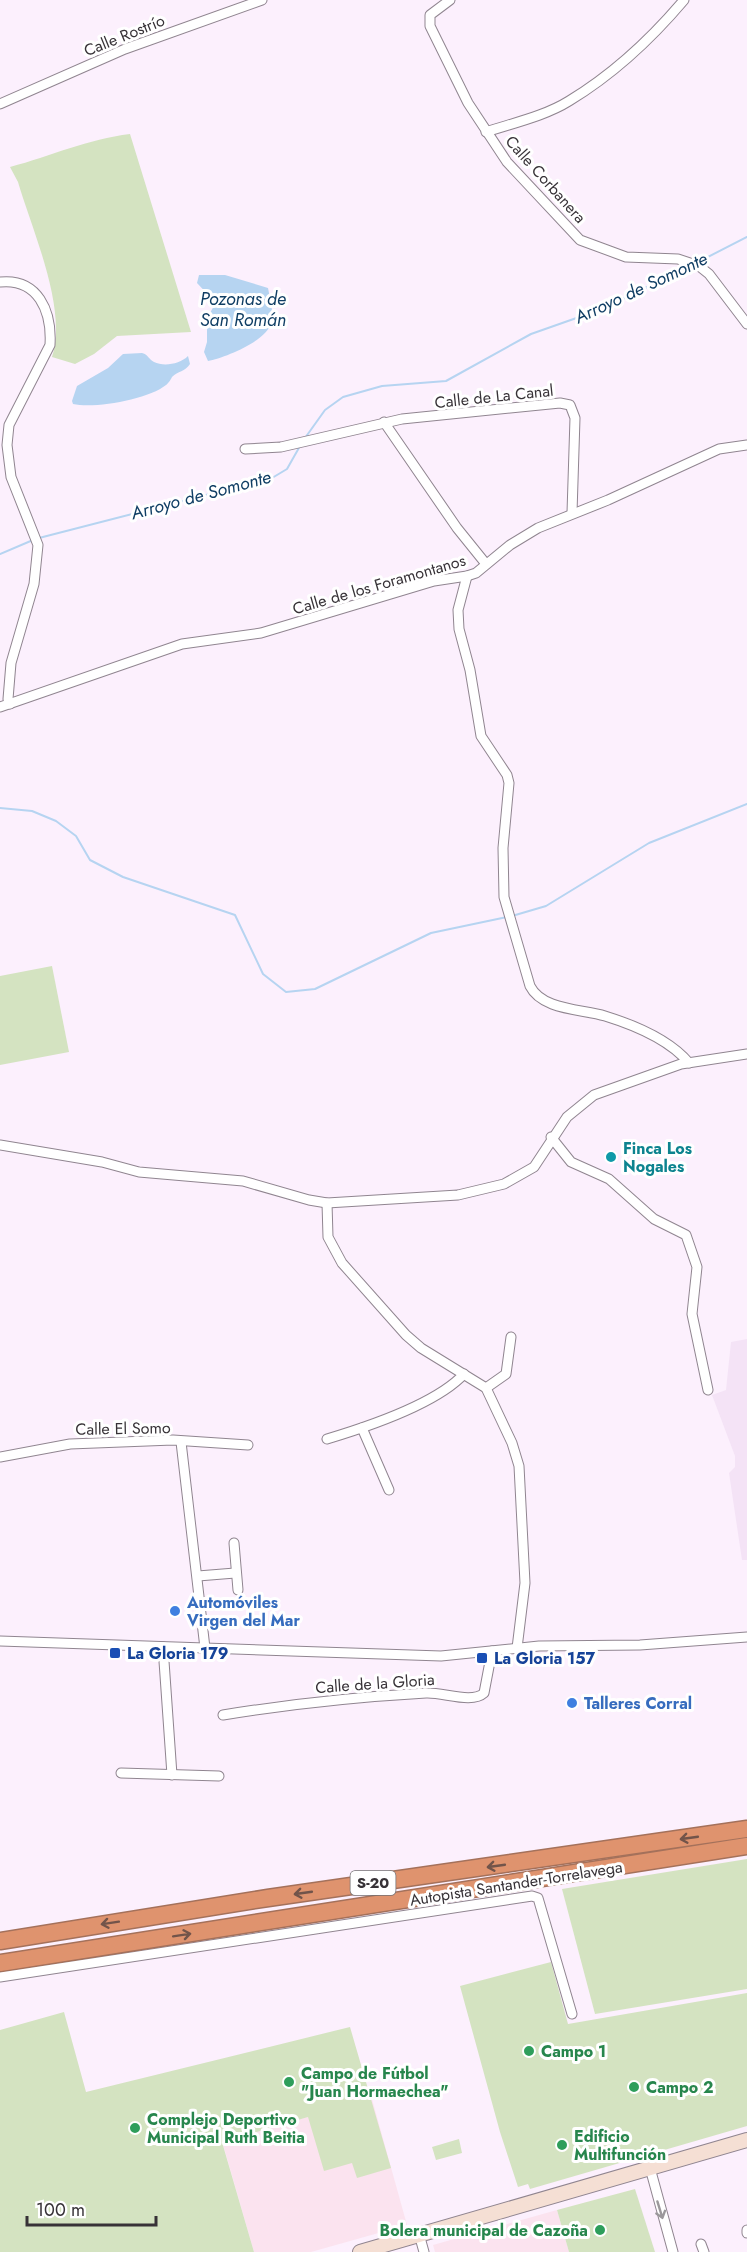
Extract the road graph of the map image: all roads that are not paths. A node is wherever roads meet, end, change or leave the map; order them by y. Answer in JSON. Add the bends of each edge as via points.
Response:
{"nodes":[{"id":1,"x":262,"y":0,"type":"edge"},
{"id":2,"x":450,"y":0,"type":"edge"},
{"id":3,"x":684,"y":0,"type":"edge"},
{"id":4,"x":0,"y":104,"type":"edge"},
{"id":5,"x":486,"y":132,"type":"junction"},
{"id":6,"x":0,"y":282,"type":"edge"},
{"id":7,"x":747,"y":324,"type":"edge"},
{"id":8,"x":384,"y":422,"type":"junction"},
{"id":9,"x":747,"y":445,"type":"edge"},
{"id":10,"x":245,"y":449,"type":"dead end"},
{"id":11,"x":572,"y":513,"type":"junction"},
{"id":12,"x":486,"y":564,"type":"junction"},
{"id":13,"x":467,"y":576,"type":"junction"},
{"id":14,"x":10,"y":704,"type":"junction"},
{"id":15,"x":0,"y":707,"type":"edge"},
{"id":16,"x":745,"y":1053,"type":"edge"},
{"id":17,"x":689,"y":1063,"type":"junction"},
{"id":18,"x":551,"y":1137,"type":"junction"},
{"id":19,"x":0,"y":1145,"type":"edge"},
{"id":20,"x":327,"y":1203,"type":"junction"},
{"id":21,"x":511,"y":1337,"type":"dead end"},
{"id":22,"x":464,"y":1374,"type":"junction"},
{"id":23,"x":486,"y":1388,"type":"junction"},
{"id":24,"x":708,"y":1390,"type":"dead end"},
{"id":25,"x":362,"y":1428,"type":"junction"},
{"id":26,"x":327,"y":1439,"type":"dead end"},
{"id":27,"x":181,"y":1442,"type":"junction"},
{"id":28,"x":248,"y":1445,"type":"dead end"},
{"id":29,"x":0,"y":1458,"type":"edge"},
{"id":30,"x":388,"y":1490,"type":"dead end"},
{"id":31,"x":234,"y":1543,"type":"dead end"},
{"id":32,"x":235,"y":1573,"type":"junction"},
{"id":33,"x":198,"y":1576,"type":"junction"},
{"id":34,"x":238,"y":1590,"type":"dead end"},
{"id":35,"x":747,"y":1637,"type":"edge"},
{"id":36,"x":0,"y":1641,"type":"edge"},
{"id":37,"x":163,"y":1647,"type":"junction"},
{"id":38,"x":205,"y":1648,"type":"junction"},
{"id":39,"x":517,"y":1648,"type":"junction"},
{"id":40,"x":492,"y":1651,"type":"junction"},
{"id":41,"x":223,"y":1715,"type":"dead end"},
{"id":42,"x":121,"y":1773,"type":"dead end"},
{"id":43,"x":172,"y":1775,"type":"junction"},
{"id":44,"x":219,"y":1776,"type":"dead end"},
{"id":45,"x":747,"y":1829,"type":"edge"},
{"id":46,"x":747,"y":1846,"type":"edge"},
{"id":47,"x":0,"y":1941,"type":"edge"},
{"id":48,"x":0,"y":1963,"type":"edge"},
{"id":49,"x":0,"y":1977,"type":"edge"},
{"id":50,"x":572,"y":2014,"type":"dead end"},
{"id":51,"x":747,"y":2140,"type":"edge"},
{"id":52,"x":650,"y":2168,"type":"junction"},
{"id":53,"x":419,"y":2234,"type":"junction"},
{"id":54,"x":360,"y":2252,"type":"edge"},
{"id":55,"x":424,"y":2252,"type":"edge"},
{"id":56,"x":673,"y":2252,"type":"edge"}],
"edges":[{"from":1,"to":4,"type":"street","name":"Calle Rostrío","via":[[125,49]]},
{"from":2,"to":5,"type":"street","name":"Calle Corbanera","via":[[430,15],[430,26]]},
{"from":3,"to":5,"type":"street","via":[[648,39],[568,102]]},
{"from":5,"to":7,"type":"street","name":"Calle Corbanera","via":[[507,162],[580,240],[626,257],[688,260],[709,273]]},
{"from":6,"to":14,"type":"street","via":[[21,283],[41,297],[51,332],[50,345],[9,425],[11,477],[38,545],[34,584],[11,663]]},
{"from":8,"to":10,"type":"street","name":"Calle de La Canal","via":[[280,447]]},
{"from":8,"to":11,"type":"street","name":"Calle de La Canal","via":[[570,405],[575,418]]},
{"from":8,"to":12,"type":"street"},
{"from":9,"to":11,"type":"street","name":"Calle de los Foramontanos","via":[[719,449]]},
{"from":11,"to":12,"type":"street","name":"Calle de los Foramontanos","via":[[538,528]]},
{"from":12,"to":13,"type":"street","name":"Calle de los Foramontanos"},
{"from":13,"to":14,"type":"street","name":"Calle de los Foramontanos","via":[[434,581],[261,633],[168,648]]},
{"from":13,"to":17,"type":"street","via":[[458,610],[459,629],[481,736],[509,783],[502,865],[504,897],[530,986],[539,998],[605,1016],[653,1036]]},
{"from":14,"to":15,"type":"street","name":"Calle de los Foramontanos"},
{"from":16,"to":17,"type":"street"},
{"from":17,"to":18,"type":"street","via":[[594,1095],[567,1117]]},
{"from":18,"to":20,"type":"street","via":[[534,1167],[504,1184],[458,1195]]},
{"from":18,"to":24,"type":"street","via":[[571,1162],[609,1179],[654,1220],[686,1235],[697,1267],[692,1314]]},
{"from":19,"to":20,"type":"street","via":[[139,1172],[243,1181]]},
{"from":20,"to":22,"type":"street","via":[[328,1237],[342,1263],[406,1335]]},
{"from":21,"to":23,"type":"street","via":[[506,1374]]},
{"from":22,"to":23,"type":"street"},
{"from":22,"to":25,"type":"street","via":[[424,1402]]},
{"from":23,"to":39,"type":"street","via":[[519,1466],[525,1583]]},
{"from":25,"to":26,"type":"street"},
{"from":25,"to":30,"type":"street"},
{"from":27,"to":28,"type":"street","name":"Calle El Somo"},
{"from":27,"to":29,"type":"street","name":"Calle El Somo","via":[[70,1444]]},
{"from":27,"to":33,"type":"street"},
{"from":31,"to":32,"type":"street"},
{"from":32,"to":33,"type":"street"},
{"from":32,"to":34,"type":"street"},
{"from":33,"to":38,"type":"street"},
{"from":35,"to":39,"type":"street","name":"Calle de la Gloria"},
{"from":36,"to":37,"type":"street","name":"Calle de la Gloria"},
{"from":37,"to":38,"type":"street","name":"Calle de la Gloria"},
{"from":37,"to":43,"type":"street"},
{"from":38,"to":40,"type":"street","name":"Calle de la Gloria","via":[[420,1656]]},
{"from":39,"to":40,"type":"street","name":"Calle de la Gloria"},
{"from":40,"to":41,"type":"street","name":"Calle de la Gloria","via":[[480,1697],[471,1699],[442,1692],[373,1696]]},
{"from":42,"to":43,"type":"street"},
{"from":43,"to":44,"type":"street"},
{"from":45,"to":47,"type":"highway","name":"Autopista Santander-Torrelavega","number":"S-20","one_way":true},
{"from":48,"to":46,"type":"highway","name":"Autopista Santander-Torrelavega","number":"S-20","one_way":true},
{"from":49,"to":50,"type":"street","via":[[532,1896],[538,1898]]},
{"from":51,"to":52,"type":"main road"},
{"from":52,"to":53,"type":"main road"},
{"from":52,"to":56,"type":"street","one_way":true},
{"from":53,"to":54,"type":"main road"},
{"from":53,"to":55,"type":"street"}]}
